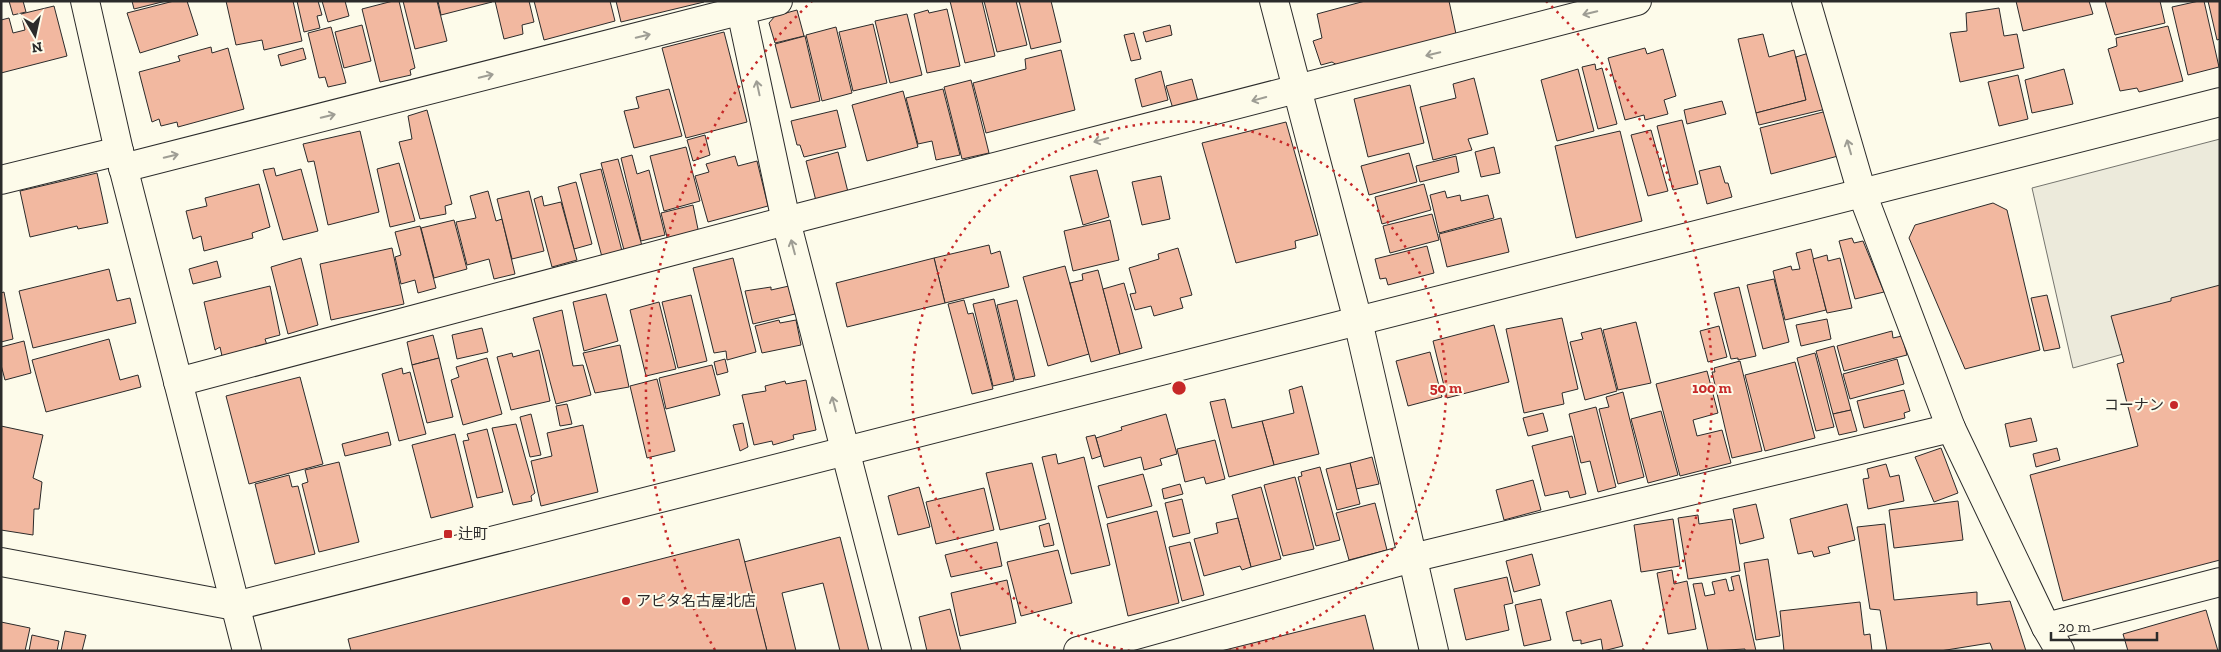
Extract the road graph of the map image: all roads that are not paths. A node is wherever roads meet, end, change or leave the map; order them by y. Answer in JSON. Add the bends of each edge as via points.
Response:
{"nodes":[{"id":1,"x":84,"y":1,"type":"edge"},
{"id":2,"x":778,"y":1,"type":"edge"},
{"id":3,"x":1274,"y":1,"type":"edge"},
{"id":4,"x":1637,"y":1,"type":"edge"},
{"id":5,"x":1806,"y":1,"type":"edge"},
{"id":6,"x":740,"y":6,"type":"edge"},
{"id":7,"x":1297,"y":89,"type":"junction"},
{"id":8,"x":2220,"y":102,"type":"edge"},
{"id":9,"x":121,"y":160,"type":"junction"},
{"id":10,"x":1,"y":180,"type":"edge"},
{"id":11,"x":1862,"y":193,"type":"junction"},
{"id":12,"x":786,"y":221,"type":"junction"},
{"id":13,"x":1358,"y":321,"type":"junction"},
{"id":14,"x":178,"y":382,"type":"junction"},
{"id":15,"x":1951,"y":428,"type":"junction"},
{"id":16,"x":847,"y":451,"type":"junction"},
{"id":17,"x":1412,"y":558,"type":"junction"},
{"id":18,"x":1,"y":562,"type":"edge"},
{"id":19,"x":2220,"y":582,"type":"edge"},
{"id":20,"x":235,"y":606,"type":"junction"},
{"id":21,"x":2046,"y":627,"type":"junction"},
{"id":22,"x":247,"y":651,"type":"edge"},
{"id":23,"x":897,"y":651,"type":"edge"},
{"id":24,"x":1078,"y":651,"type":"edge"},
{"id":25,"x":1434,"y":651,"type":"edge"},
{"id":26,"x":2060,"y":651,"type":"edge"}],
"edges":[{"from":1,"to":9,"type":"street"},
{"from":2,"to":6,"type":"street"},
{"from":3,"to":7,"type":"street"},
{"from":4,"to":7,"type":"street","one_way":true},
{"from":11,"to":5,"type":"street","one_way":true},
{"from":9,"to":6,"type":"street","one_way":true},
{"from":12,"to":6,"type":"street","one_way":true},
{"from":7,"to":12,"type":"street","one_way":true},
{"from":7,"to":13,"type":"street"},
{"from":8,"to":11,"type":"street"},
{"from":9,"to":10,"type":"street"},
{"from":9,"to":14,"type":"street"},
{"from":11,"to":13,"type":"street"},
{"from":11,"to":15,"type":"street"},
{"from":12,"to":14,"type":"street"},
{"from":16,"to":12,"type":"street","one_way":true},
{"from":13,"to":16,"type":"street"},
{"from":13,"to":17,"type":"street"},
{"from":14,"to":20,"type":"street"},
{"from":15,"to":17,"type":"street"},
{"from":15,"to":21,"type":"street"},
{"from":16,"to":20,"type":"street"},
{"from":16,"to":23,"type":"street"},
{"from":17,"to":24,"type":"street"},
{"from":17,"to":25,"type":"street"},
{"from":18,"to":20,"type":"street"},
{"from":19,"to":21,"type":"street"},
{"from":20,"to":22,"type":"street"},
{"from":21,"to":26,"type":"street"}]}
